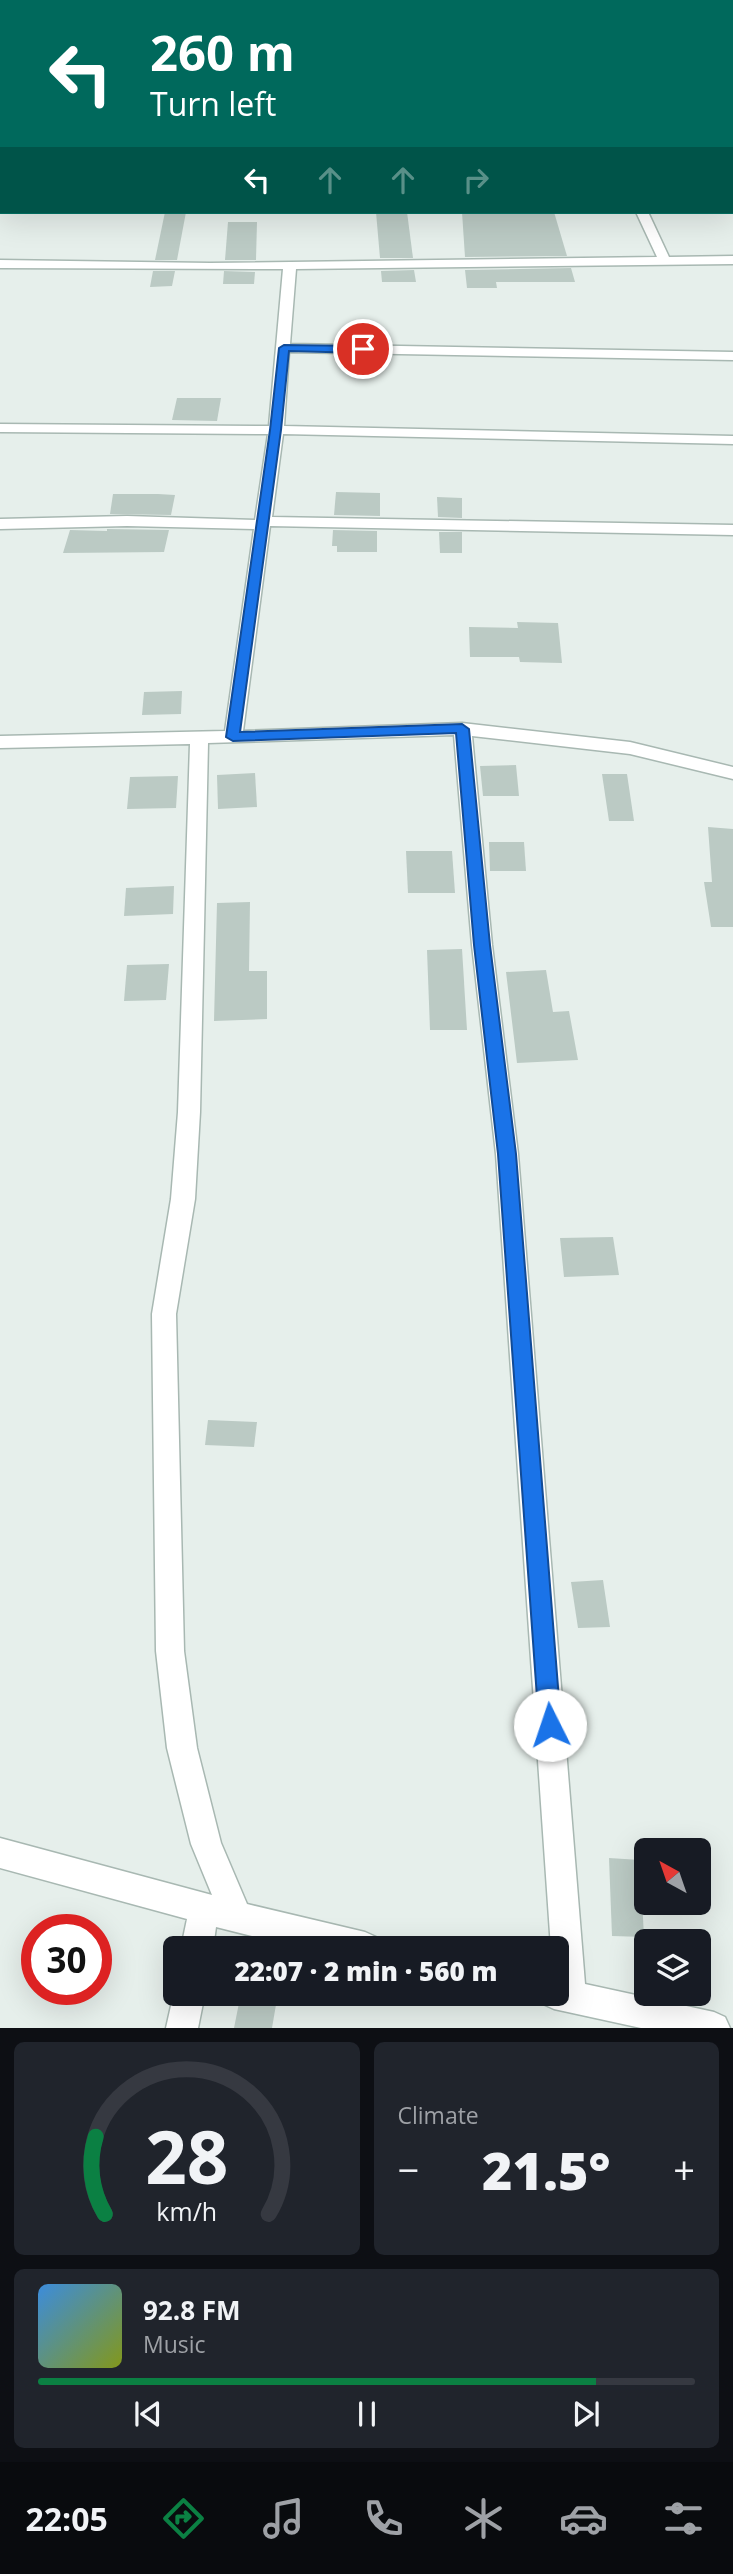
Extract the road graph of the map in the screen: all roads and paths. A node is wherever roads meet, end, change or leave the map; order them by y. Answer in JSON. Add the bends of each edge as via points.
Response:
{"nodes":[{"id":1,"x":643,"y":214,"type":"edge"},
{"id":2,"x":664,"y":259,"type":"junction"},
{"id":3,"x":733,"y":260,"type":"edge"},
{"id":4,"x":0,"y":264,"type":"edge"},
{"id":5,"x":290,"y":266,"type":"junction"},
{"id":6,"x":284,"y":348,"type":"junction"},
{"id":7,"x":733,"y":356,"type":"edge"},
{"id":8,"x":0,"y":428,"type":"edge"},
{"id":9,"x":276,"y":430,"type":"junction"},
{"id":10,"x":733,"y":440,"type":"edge"},
{"id":11,"x":262,"y":523,"type":"junction"},
{"id":12,"x":0,"y":524,"type":"edge"},
{"id":13,"x":733,"y":530,"type":"edge"},
{"id":14,"x":462,"y":729,"type":"junction"},
{"id":15,"x":199,"y":737,"type":"junction"},
{"id":16,"x":233,"y":737,"type":"junction"},
{"id":17,"x":0,"y":741,"type":"edge"},
{"id":18,"x":733,"y":773,"type":"edge"},
{"id":19,"x":0,"y":1853,"type":"edge"},
{"id":20,"x":204,"y":1908,"type":"junction"},
{"id":21,"x":237,"y":1917,"type":"junction"},
{"id":22,"x":199,"y":1936,"type":"edge"},
{"id":23,"x":315,"y":1936,"type":"edge"},
{"id":24,"x":558,"y":1936,"type":"edge"},
{"id":25,"x":569,"y":1997,"type":"edge"},
{"id":26,"x":187,"y":2006,"type":"edge"},
{"id":27,"x":183,"y":2028,"type":"edge"},
{"id":28,"x":714,"y":2028,"type":"edge"}],
"edges":[{"from":1,"to":2,"type":"street"},
{"from":2,"to":3,"type":"street"},
{"from":2,"to":5,"type":"street"},
{"from":4,"to":5,"type":"street"},
{"from":5,"to":6,"type":"street"},
{"from":6,"to":7,"type":"street"},
{"from":6,"to":9,"type":"street"},
{"from":8,"to":9,"type":"street"},
{"from":9,"to":10,"type":"street"},
{"from":9,"to":11,"type":"street"},
{"from":11,"to":12,"type":"street"},
{"from":11,"to":13,"type":"street"},
{"from":11,"to":16,"type":"street"},
{"from":14,"to":16,"type":"street"},
{"from":14,"to":18,"type":"street","via":[[630,748]]},
{"from":14,"to":24,"type":"street","via":[[507,1154]]},
{"from":15,"to":16,"type":"street"},
{"from":15,"to":17,"type":"street"},
{"from":15,"to":21,"type":"street","via":[[189,1112],[183,1199],[164,1314],[170,1651],[182,1748],[206,1844]]},
{"from":19,"to":20,"type":"street"},
{"from":20,"to":21,"type":"street"},
{"from":20,"to":22,"type":"street"},
{"from":21,"to":23,"type":"street"},
{"from":25,"to":28,"type":"street"},
{"from":26,"to":27,"type":"street"}]}
